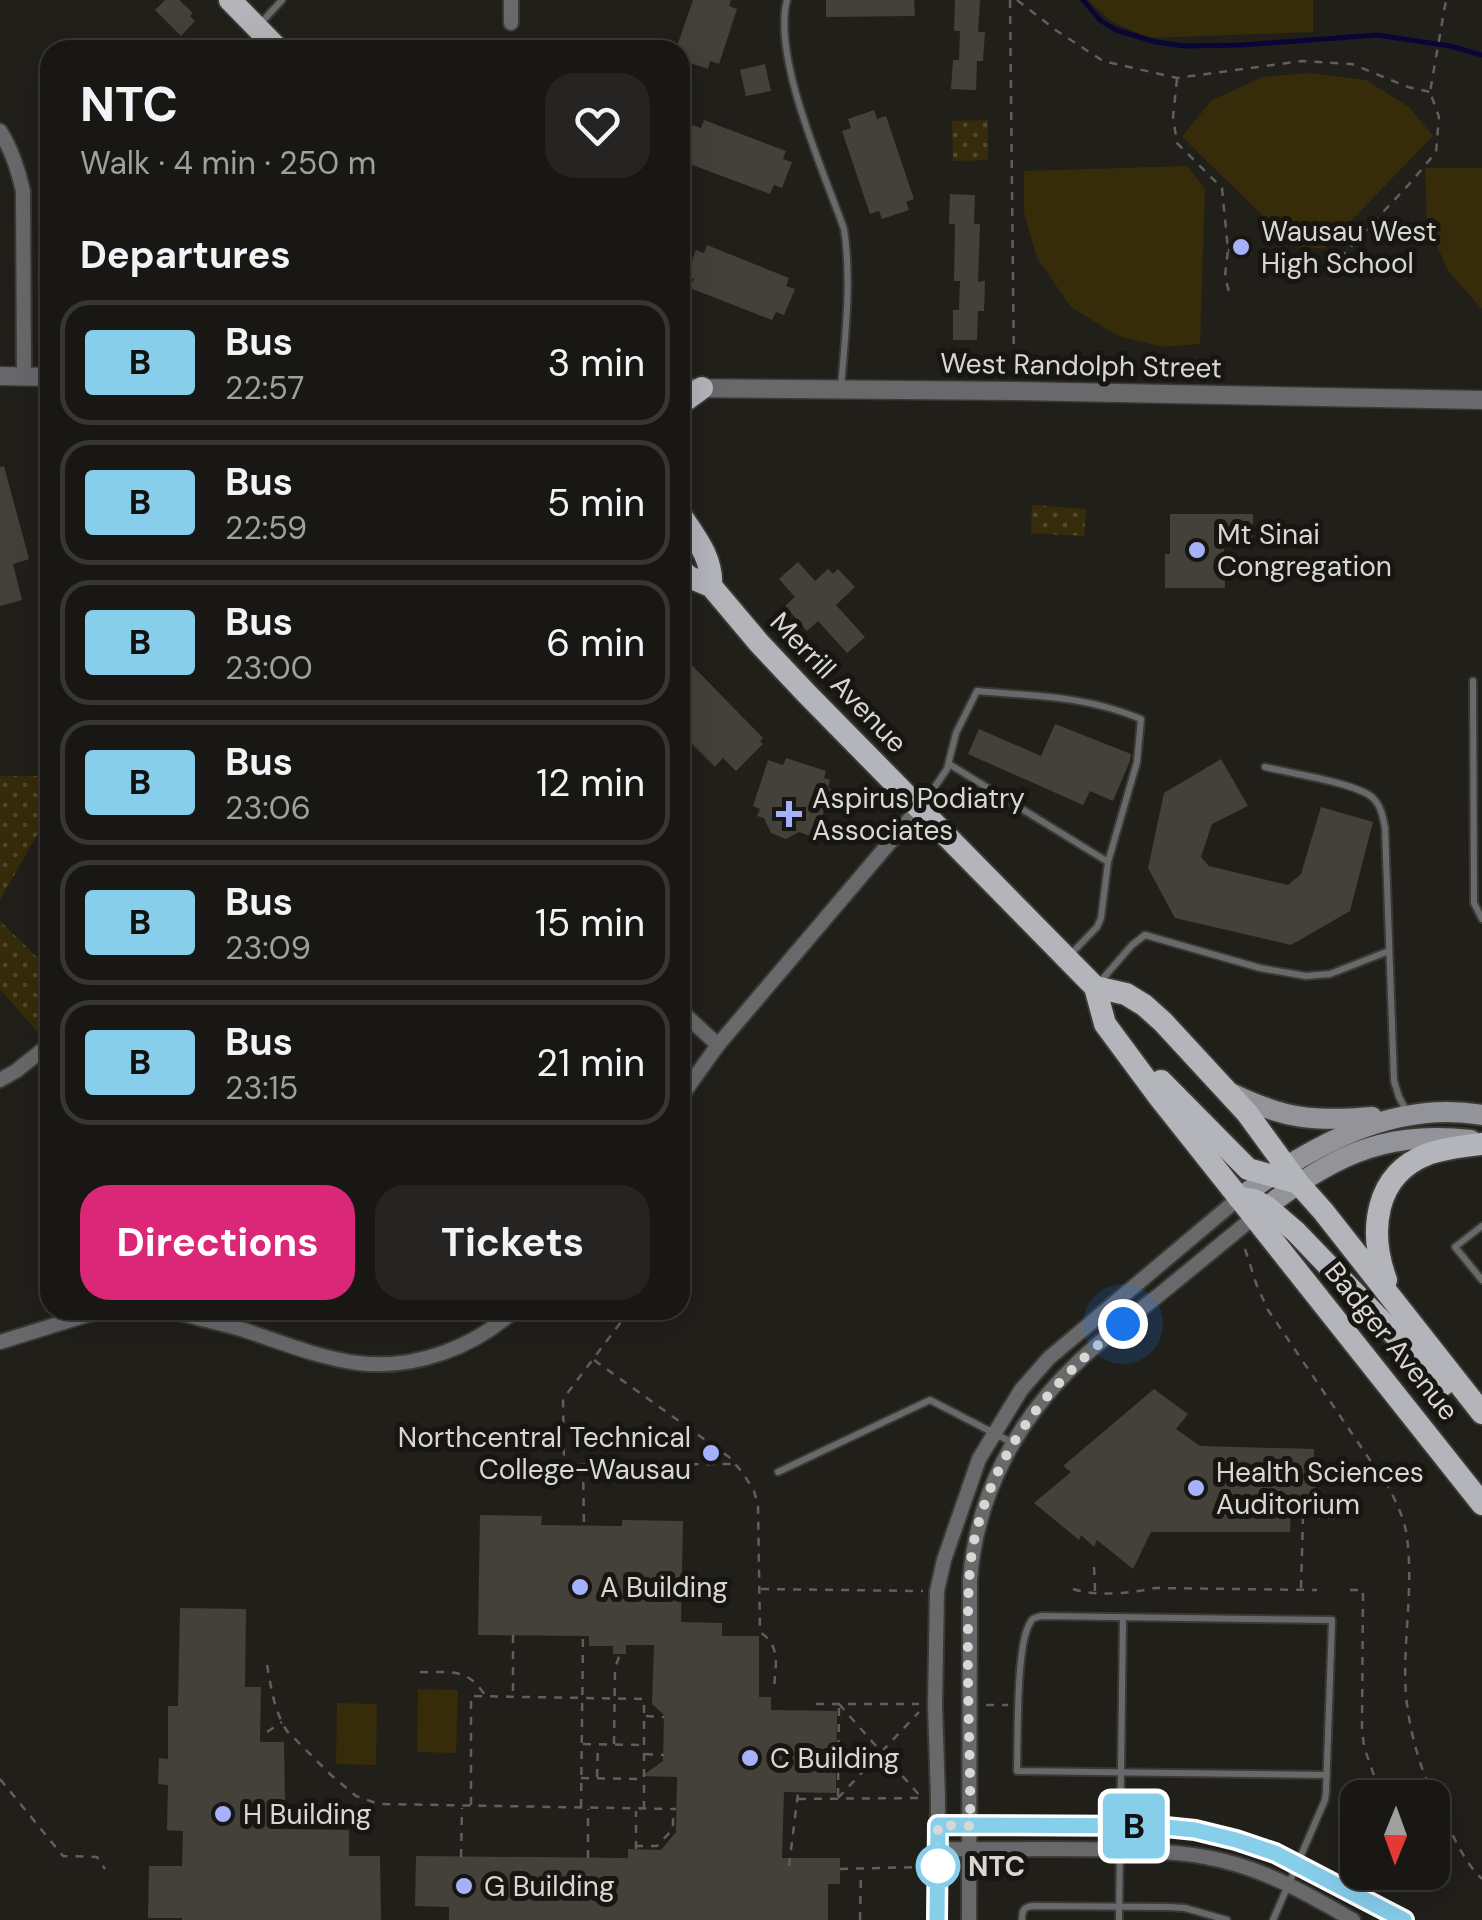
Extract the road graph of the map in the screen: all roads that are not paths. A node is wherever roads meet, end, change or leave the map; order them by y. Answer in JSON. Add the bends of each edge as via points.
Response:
{"nodes":[{"id":1,"x":230,"y":0,"type":"edge"},
{"id":2,"x":282,"y":0,"type":"edge"},
{"id":3,"x":511,"y":0,"type":"edge"},
{"id":4,"x":787,"y":0,"type":"edge"},
{"id":5,"x":511,"y":24,"type":"dead end"},
{"id":6,"x":257,"y":27,"type":"junction"},
{"id":7,"x":270,"y":40,"type":"edge"},
{"id":8,"x":0,"y":131,"type":"edge"},
{"id":9,"x":0,"y":376,"type":"edge"},
{"id":10,"x":24,"y":376,"type":"junction"},
{"id":11,"x":40,"y":376,"type":"edge"},
{"id":12,"x":691,"y":388,"type":"edge"},
{"id":13,"x":841,"y":389,"type":"junction"},
{"id":14,"x":1482,"y":400,"type":"edge"},
{"id":15,"x":690,"y":530,"type":"edge"},
{"id":16,"x":690,"y":577,"type":"edge"},
{"id":17,"x":712,"y":586,"type":"junction"},
{"id":18,"x":1473,"y":682,"type":"dead end"},
{"id":19,"x":949,"y":764,"type":"junction"},
{"id":20,"x":1265,"y":768,"type":"dead end"},
{"id":21,"x":919,"y":808,"type":"junction"},
{"id":22,"x":1108,"y":862,"type":"junction"},
{"id":23,"x":1482,"y":919,"type":"edge"},
{"id":24,"x":1389,"y":952,"type":"junction"},
{"id":25,"x":1067,"y":958,"type":"junction"},
{"id":26,"x":1094,"y":987,"type":"junction"},
{"id":27,"x":690,"y":1019,"type":"edge"},
{"id":28,"x":1110,"y":1032,"type":"junction"},
{"id":29,"x":718,"y":1044,"type":"junction"},
{"id":30,"x":40,"y":1052,"type":"edge"},
{"id":31,"x":0,"y":1080,"type":"edge"},
{"id":32,"x":690,"y":1084,"type":"edge"},
{"id":33,"x":1229,"y":1092,"type":"junction"},
{"id":34,"x":1409,"y":1115,"type":"junction"},
{"id":35,"x":1482,"y":1115,"type":"edge"},
{"id":36,"x":1482,"y":1143,"type":"edge"},
{"id":37,"x":1284,"y":1175,"type":"junction"},
{"id":38,"x":1253,"y":1207,"type":"junction"},
{"id":39,"x":1482,"y":1226,"type":"edge"},
{"id":40,"x":1482,"y":1280,"type":"edge"},
{"id":41,"x":1395,"y":1302,"type":"junction"},
{"id":42,"x":71,"y":1320,"type":"edge"},
{"id":43,"x":211,"y":1320,"type":"edge"},
{"id":44,"x":503,"y":1320,"type":"edge"},
{"id":45,"x":0,"y":1342,"type":"edge"},
{"id":46,"x":1482,"y":1414,"type":"edge"},
{"id":47,"x":994,"y":1434,"type":"junction"},
{"id":48,"x":1012,"y":1443,"type":"junction"},
{"id":49,"x":778,"y":1472,"type":"dead end"},
{"id":50,"x":1482,"y":1504,"type":"edge"},
{"id":51,"x":1123,"y":1617,"type":"junction"},
{"id":52,"x":1120,"y":1772,"type":"junction"},
{"id":53,"x":1326,"y":1774,"type":"junction"},
{"id":54,"x":938,"y":1825,"type":"junction"},
{"id":55,"x":970,"y":1826,"type":"junction"},
{"id":56,"x":1120,"y":1826,"type":"junction"},
{"id":57,"x":938,"y":1849,"type":"junction"},
{"id":58,"x":970,"y":1850,"type":"junction"},
{"id":59,"x":1119,"y":1850,"type":"junction"},
{"id":60,"x":1299,"y":1865,"type":"junction"},
{"id":61,"x":1289,"y":1886,"type":"junction"},
{"id":62,"x":1119,"y":1906,"type":"junction"},
{"id":63,"x":937,"y":1920,"type":"edge"},
{"id":64,"x":969,"y":1920,"type":"edge"},
{"id":65,"x":1022,"y":1920,"type":"edge"},
{"id":66,"x":1118,"y":1920,"type":"edge"},
{"id":67,"x":1227,"y":1920,"type":"edge"},
{"id":68,"x":1273,"y":1920,"type":"edge"},
{"id":69,"x":1353,"y":1920,"type":"edge"},
{"id":70,"x":1404,"y":1920,"type":"edge"}],
"edges":[{"from":1,"to":6,"type":"main road"},
{"from":2,"to":6,"type":"lane"},
{"from":3,"to":5,"type":"street"},
{"from":4,"to":13,"type":"lane","via":[[785,46],[798,101],[844,230]]},
{"from":6,"to":7,"type":"main road"},
{"from":8,"to":10,"type":"street","via":[[22,191]]},
{"from":9,"to":10,"type":"street"},
{"from":10,"to":11,"type":"street"},
{"from":12,"to":13,"type":"street","name":"West Randolph Street"},
{"from":13,"to":14,"type":"street","name":"West Randolph Street"},
{"from":15,"to":17,"type":"main road","name":"Merrill Avenue","via":[[706,556]]},
{"from":16,"to":17,"type":"main road","name":"Merrill Avenue"},
{"from":17,"to":21,"type":"main road","name":"Merrill Avenue"},
{"from":18,"to":23,"type":"lane","via":[[1474,903]]},
{"from":19,"to":21,"type":"lane"},
{"from":19,"to":22,"type":"lane"},
{"from":19,"to":22,"type":"lane","via":[[978,691],[1083,700],[1141,718],[1136,769]]},
{"from":20,"to":24,"type":"lane","via":[[1358,789],[1377,801],[1385,828]]},
{"from":21,"to":25,"type":"main road","name":"Merrill Avenue"},
{"from":21,"to":29,"type":"street"},
{"from":22,"to":25,"type":"lane","via":[[1102,918]]},
{"from":24,"to":26,"type":"lane","via":[[1306,976],[1145,935]]},
{"from":24,"to":34,"type":"lane","via":[[1394,1081]]},
{"from":25,"to":26,"type":"main road","name":"Merrill Avenue"},
{"from":26,"to":28,"type":"main road","name":"Merrill Avenue"},
{"from":26,"to":33,"type":"main road","name":"Merrill Avenue","via":[[1144,1005]]},
{"from":27,"to":29,"type":"street"},
{"from":28,"to":37,"type":"main road","via":[[1244,1166]]},
{"from":28,"to":38,"type":"main road","name":"Merrill Avenue"},
{"from":29,"to":32,"type":"street"},
{"from":30,"to":31,"type":"street"},
{"from":33,"to":34,"type":"main road","via":[[1310,1120]]},
{"from":33,"to":37,"type":"main road","name":"Merrill Avenue"},
{"from":34,"to":35,"type":"main road"},
{"from":34,"to":37,"type":"main road","via":[[1354,1131]]},
{"from":36,"to":37,"type":"main road","via":[[1382,1143]]},
{"from":36,"to":41,"type":"main road","via":[[1424,1156],[1386,1191],[1376,1246]]},
{"from":37,"to":38,"type":"main road"},
{"from":37,"to":38,"type":"main road"},
{"from":37,"to":41,"type":"main road","name":"Badger Avenue"},
{"from":38,"to":46,"type":"main road","via":[[1301,1237],[1446,1388]]},
{"from":38,"to":47,"type":"street","via":[[1049,1358]]},
{"from":38,"to":48,"type":"street","via":[[1078,1361]]},
{"from":38,"to":50,"type":"main road","name":"Badger Avenue"},
{"from":39,"to":40,"type":"lane","via":[[1455,1247]]},
{"from":41,"to":46,"type":"main road","name":"Badger Avenue"},
{"from":42,"to":45,"type":"street"},
{"from":43,"to":44,"type":"street","via":[[329,1357],[378,1364],[459,1347]]},
{"from":47,"to":48,"type":"lane"},
{"from":47,"to":49,"type":"lane","via":[[930,1400]]},
{"from":47,"to":54,"type":"street","via":[[966,1495],[937,1591]]},
{"from":48,"to":55,"type":"street","via":[[971,1561]]},
{"from":51,"to":52,"type":"lane"},
{"from":51,"to":52,"type":"lane","via":[[1041,1616],[1030,1622],[1017,1770]]},
{"from":51,"to":53,"type":"lane","via":[[1332,1620]]},
{"from":52,"to":53,"type":"lane"},
{"from":52,"to":56,"type":"lane"},
{"from":53,"to":60,"type":"lane","via":[[1323,1808]]},
{"from":54,"to":55,"type":"street"},
{"from":54,"to":57,"type":"street"},
{"from":55,"to":56,"type":"street"},
{"from":55,"to":58,"type":"street"},
{"from":56,"to":59,"type":"lane"},
{"from":56,"to":60,"type":"street","via":[[1195,1830]]},
{"from":57,"to":58,"type":"street"},
{"from":57,"to":63,"type":"street"},
{"from":58,"to":59,"type":"street"},
{"from":58,"to":64,"type":"street"},
{"from":59,"to":61,"type":"street","via":[[1237,1864]]},
{"from":59,"to":62,"type":"lane"},
{"from":60,"to":61,"type":"lane"},
{"from":60,"to":70,"type":"street"},
{"from":61,"to":68,"type":"lane"},
{"from":61,"to":69,"type":"street"},
{"from":62,"to":65,"type":"lane","via":[[1027,1906]]},
{"from":62,"to":66,"type":"lane"},
{"from":62,"to":67,"type":"lane","via":[[1186,1908]]}]}
